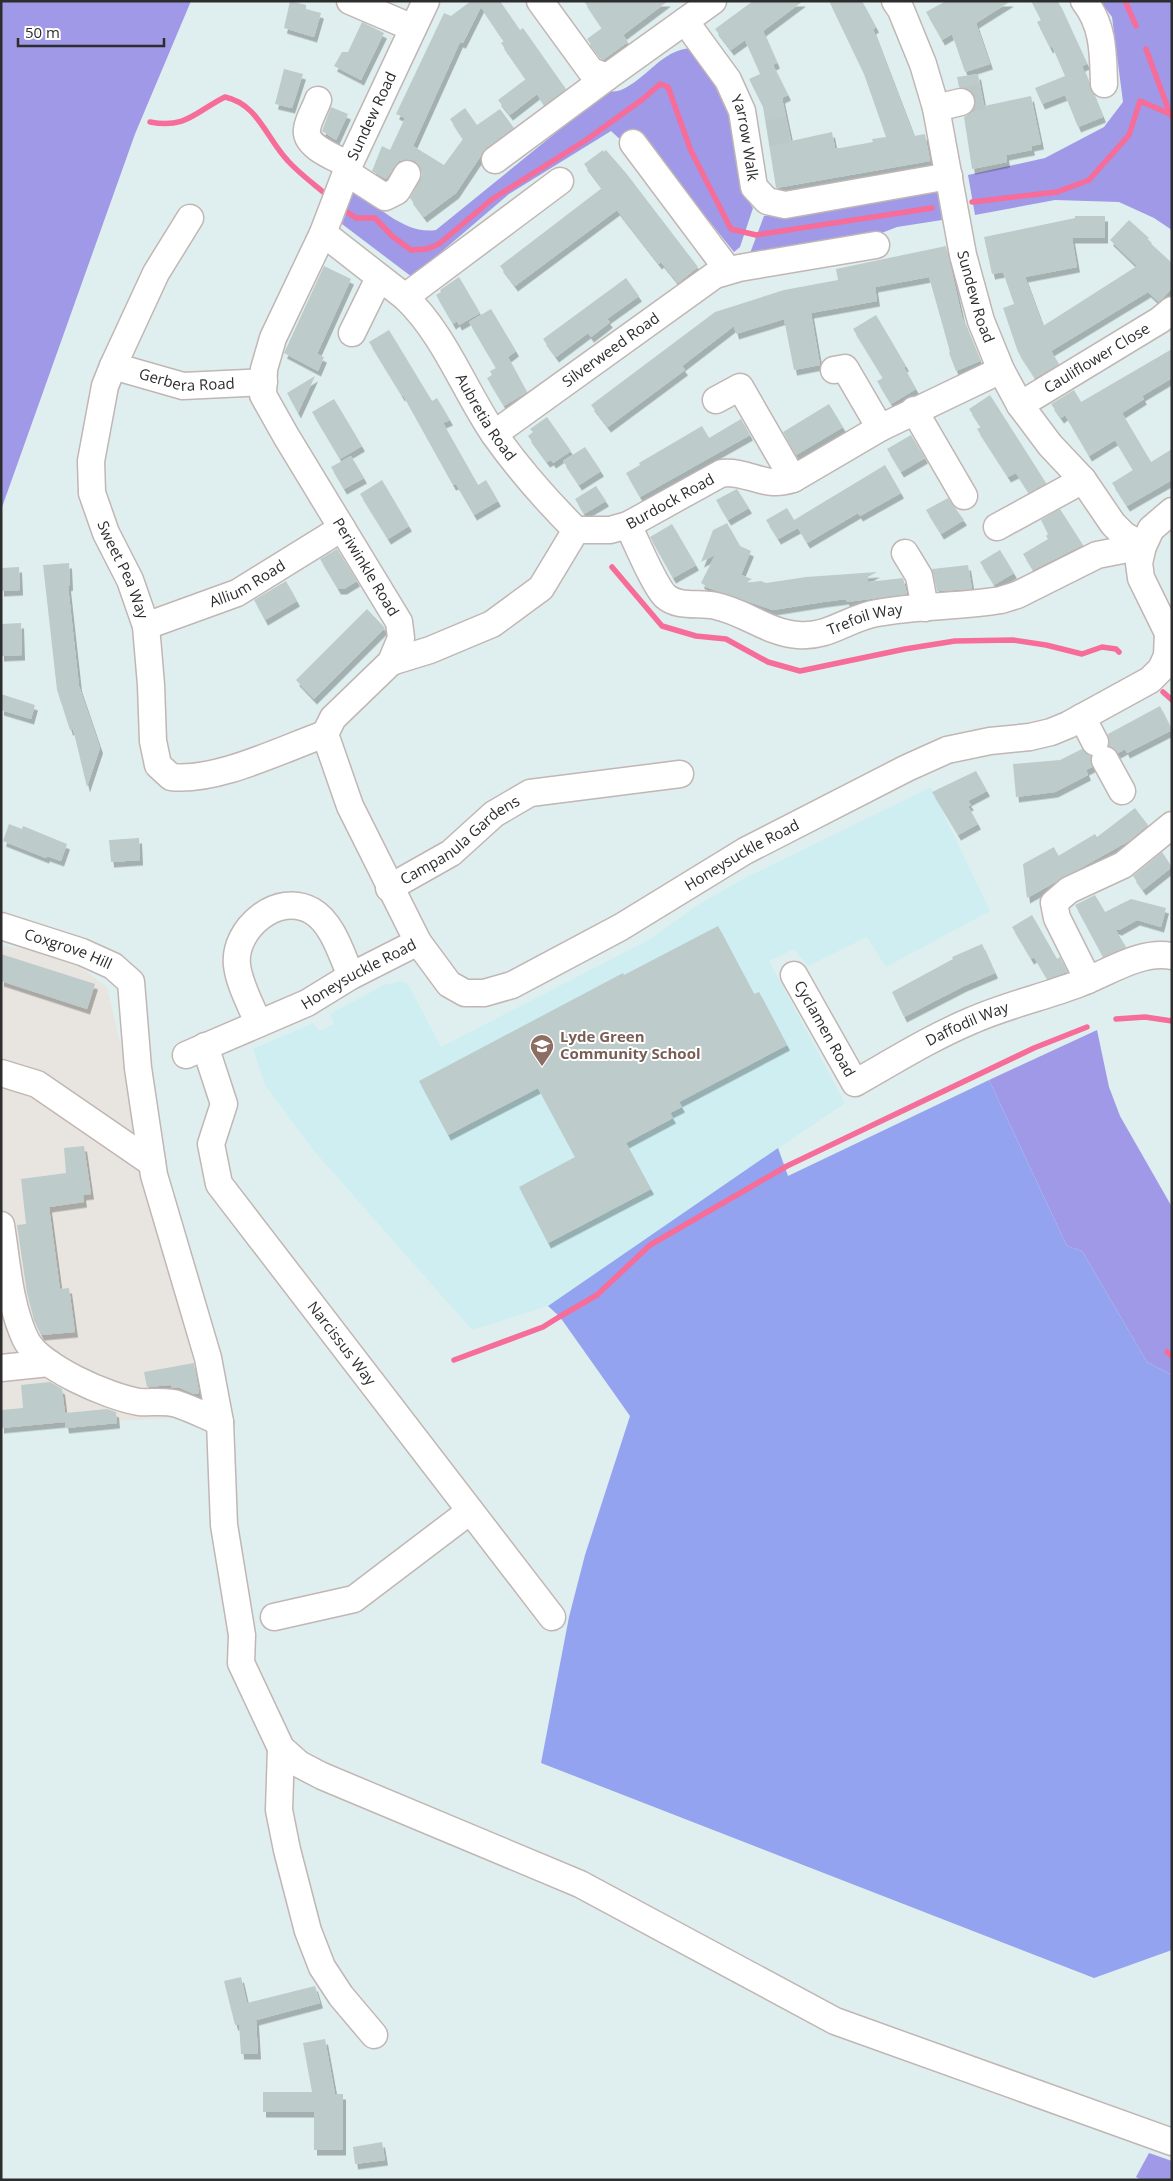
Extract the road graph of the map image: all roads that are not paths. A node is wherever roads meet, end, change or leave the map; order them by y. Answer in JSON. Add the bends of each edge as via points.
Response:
{"nodes":[{"id":1,"x":350,"y":1,"type":"edge"},
{"id":2,"x":426,"y":1,"type":"edge"},
{"id":3,"x":540,"y":1,"type":"edge"},
{"id":4,"x":713,"y":1,"type":"edge"},
{"id":5,"x":1084,"y":1,"type":"edge"},
{"id":6,"x":904,"y":4,"type":"edge"},
{"id":7,"x":685,"y":21,"type":"junction"},
{"id":8,"x":413,"y":28,"type":"junction"},
{"id":9,"x":607,"y":77,"type":"junction"},
{"id":10,"x":1104,"y":84,"type":"dead end"},
{"id":11,"x":318,"y":100,"type":"dead end"},
{"id":12,"x":961,"y":102,"type":"tunnel mouth"},
{"id":13,"x":936,"y":108,"type":"junction"},
{"id":14,"x":633,"y":144,"type":"dead end"},
{"id":15,"x":496,"y":160,"type":"dead end"},
{"id":16,"x":348,"y":168,"type":"junction"},
{"id":17,"x":407,"y":174,"type":"dead end"},
{"id":18,"x":949,"y":176,"type":"junction"},
{"id":19,"x":560,"y":181,"type":"dead end"},
{"id":20,"x":190,"y":218,"type":"dead end"},
{"id":21,"x":323,"y":233,"type":"junction"},
{"id":22,"x":876,"y":245,"type":"dead end"},
{"id":23,"x":728,"y":270,"type":"junction"},
{"id":24,"x":379,"y":278,"type":"junction"},
{"id":25,"x":405,"y":297,"type":"junction"},
{"id":26,"x":1172,"y":310,"type":"edge"},
{"id":27,"x":352,"y":333,"type":"dead end"},
{"id":28,"x":112,"y":366,"type":"junction"},
{"id":29,"x":834,"y":370,"type":"dead end"},
{"id":30,"x":1001,"y":370,"type":"junction"},
{"id":31,"x":264,"y":382,"type":"junction"},
{"id":32,"x":716,"y":400,"type":"dead end"},
{"id":33,"x":1020,"y":405,"type":"junction"},
{"id":34,"x":914,"y":410,"type":"junction"},
{"id":35,"x":880,"y":428,"type":"junction"},
{"id":36,"x":494,"y":434,"type":"junction"},
{"id":37,"x":793,"y":479,"type":"junction"},
{"id":38,"x":1083,"y":480,"type":"junction"},
{"id":39,"x":964,"y":496,"type":"dead end"},
{"id":40,"x":1172,"y":511,"type":"edge"},
{"id":41,"x":628,"y":525,"type":"junction"},
{"id":42,"x":997,"y":527,"type":"dead end"},
{"id":43,"x":342,"y":528,"type":"junction"},
{"id":44,"x":576,"y":530,"type":"junction"},
{"id":45,"x":1142,"y":546,"type":"junction"},
{"id":46,"x":905,"y":553,"type":"dead end"},
{"id":47,"x":925,"y":608,"type":"junction"},
{"id":48,"x":146,"y":626,"type":"junction"},
{"id":49,"x":1170,"y":657,"type":"edge"},
{"id":50,"x":391,"y":662,"type":"junction"},
{"id":51,"x":1082,"y":717,"type":"junction"},
{"id":52,"x":325,"y":734,"type":"junction"},
{"id":53,"x":680,"y":774,"type":"dead end"},
{"id":54,"x":1122,"y":791,"type":"dead end"},
{"id":55,"x":1172,"y":825,"type":"edge"},
{"id":56,"x":389,"y":888,"type":"junction"},
{"id":57,"x":1,"y":926,"type":"edge"},
{"id":58,"x":418,"y":942,"type":"junction"},
{"id":59,"x":1172,"y":956,"type":"edge"},
{"id":60,"x":794,"y":975,"type":"dead end"},
{"id":61,"x":351,"y":976,"type":"junction"},
{"id":62,"x":1088,"y":980,"type":"junction"},
{"id":63,"x":258,"y":1023,"type":"junction"},
{"id":64,"x":196,"y":1050,"type":"joint"},
{"id":65,"x":1,"y":1073,"type":"edge"},
{"id":66,"x":855,"y":1083,"type":"joint"},
{"id":67,"x":152,"y":1163,"type":"junction"},
{"id":68,"x":1,"y":1225,"type":"edge"},
{"id":69,"x":49,"y":1363,"type":"junction"},
{"id":70,"x":1,"y":1368,"type":"edge"},
{"id":71,"x":220,"y":1422,"type":"junction"},
{"id":72,"x":470,"y":1511,"type":"junction"},
{"id":73,"x":552,"y":1617,"type":"dead end"},
{"id":74,"x":274,"y":1618,"type":"dead end"},
{"id":75,"x":281,"y":1748,"type":"junction"},
{"id":76,"x":374,"y":2035,"type":"dead end"},
{"id":77,"x":1172,"y":2142,"type":"edge"}],
"edges":[{"from":1,"to":8,"type":"street"},
{"from":2,"to":8,"type":"street","name":"Sundew Road"},
{"from":3,"to":9,"type":"street","via":[[591,71]]},
{"from":4,"to":7,"type":"street"},
{"from":5,"to":10,"type":"street","via":[[1101,34]]},
{"from":6,"to":13,"type":"street","name":"Sundew Road"},
{"from":7,"to":9,"type":"street"},
{"from":7,"to":18,"type":"street","name":"Yarrow Walk","via":[[728,80],[758,136],[754,186],[767,201],[785,205]]},
{"from":8,"to":16,"type":"street","name":"Sundew Road"},
{"from":9,"to":15,"type":"street"},
{"from":11,"to":16,"type":"street","via":[[306,130],[308,138]]},
{"from":12,"to":13,"type":"street"},
{"from":13,"to":18,"type":"street","name":"Sundew Road"},
{"from":14,"to":23,"type":"street"},
{"from":16,"to":17,"type":"street","via":[[385,197],[397,191]]},
{"from":16,"to":21,"type":"street","name":"Sundew Road"},
{"from":18,"to":30,"type":"street","name":"Sundew Road","via":[[962,255],[981,321]]},
{"from":19,"to":25,"type":"street"},
{"from":20,"to":28,"type":"street","name":"Sweet Pea Way","via":[[156,272]]},
{"from":21,"to":24,"type":"street","name":"Aubretia Road"},
{"from":21,"to":31,"type":"street","name":"Periwinkle Road","via":[[273,338],[264,369]]},
{"from":22,"to":23,"type":"street","name":"Silverweed Road"},
{"from":23,"to":36,"type":"street","name":"Silverweed Road","via":[[715,275]]},
{"from":24,"to":25,"type":"street","name":"Aubretia Road"},
{"from":24,"to":27,"type":"street"},
{"from":25,"to":36,"type":"street","name":"Aubretia Road","via":[[423,314]]},
{"from":26,"to":33,"type":"street","name":"Cauliflower Close"},
{"from":28,"to":31,"type":"street","name":"Gerbera Road","via":[[183,386]]},
{"from":28,"to":48,"type":"street","name":"Sweet Pea Way","via":[[105,386],[91,461],[92,493]]},
{"from":29,"to":35,"type":"street","via":[[845,368]]},
{"from":30,"to":33,"type":"street","name":"Sundew Road"},
{"from":30,"to":34,"type":"street","name":"Burdock Road"},
{"from":31,"to":43,"type":"street","name":"Periwinkle Road","via":[[264,395]]},
{"from":32,"to":37,"type":"street","via":[[740,387]]},
{"from":33,"to":38,"type":"street","name":"Sundew Road","via":[[1050,445]]},
{"from":34,"to":35,"type":"street","name":"Burdock Road"},
{"from":34,"to":39,"type":"street"},
{"from":35,"to":37,"type":"street","name":"Burdock Road"},
{"from":36,"to":44,"type":"street","name":"Aubretia Road"},
{"from":37,"to":41,"type":"street","name":"Burdock Road","via":[[765,483],[749,475],[722,473]]},
{"from":38,"to":42,"type":"street"},
{"from":38,"to":45,"type":"street","name":"Sundew Road","via":[[1113,524]]},
{"from":40,"to":45,"type":"street","name":"Honeysuckle Road","via":[[1151,529]]},
{"from":41,"to":44,"type":"street","name":"Burdock Road","via":[[610,530]]},
{"from":41,"to":47,"type":"street","name":"Trefoil Way","via":[[658,588],[666,597],[685,604],[726,608],[784,633],[811,635],[835,630],[875,613]]},
{"from":43,"to":48,"type":"street","name":"Allium Road","via":[[237,593]]},
{"from":43,"to":50,"type":"street","name":"Periwinkle Road","via":[[399,622],[401,638]]},
{"from":44,"to":50,"type":"street","via":[[541,588],[492,624],[430,650]]},
{"from":45,"to":47,"type":"street","name":"Trefoil Way","via":[[1097,555],[1001,600]]},
{"from":45,"to":49,"type":"street","name":"Honeysuckle Road","via":[[1141,578],[1168,633]]},
{"from":46,"to":47,"type":"street","via":[[919,576]]},
{"from":48,"to":52,"type":"street","name":"Sweet Pea Way","via":[[153,741],[158,765],[171,777],[189,779],[214,774]]},
{"from":49,"to":51,"type":"street","name":"Honeysuckle Road","via":[[1150,680]]},
{"from":50,"to":52,"type":"street","name":"Periwinkle Road","via":[[333,718]]},
{"from":51,"to":54,"type":"street"},
{"from":51,"to":58,"type":"street","name":"Honeysuckle Road","via":[[1030,738],[990,741],[947,750],[907,768],[746,851],[621,927],[512,985],[484,993],[465,993],[449,984]]},
{"from":52,"to":56,"type":"street","via":[[350,806]]},
{"from":53,"to":56,"type":"street","name":"Campanula Gardens","via":[[530,793],[494,814],[451,853]]},
{"from":55,"to":62,"type":"street","via":[[1123,865],[1069,890],[1054,903],[1057,918]]},
{"from":56,"to":58,"type":"street"},
{"from":57,"to":67,"type":"street","name":"Coxgrove Hill","via":[[82,952],[113,966],[131,982],[138,1068]]},
{"from":58,"to":61,"type":"street","name":"Honeysuckle Road"},
{"from":59,"to":62,"type":"street","name":"Daffodil Way","via":[[1144,956]]},
{"from":60,"to":66,"type":"street","name":"Cyclamen Road"},
{"from":61,"to":63,"type":"street","name":"Honeysuckle Road","via":[[307,1003]]},
{"from":61,"to":63,"type":"street","via":[[324,921],[312,911],[284,907],[267,913],[242,935],[237,951],[237,966]]},
{"from":62,"to":66,"type":"street","name":"Daffodil Way","via":[[946,1031]]},
{"from":63,"to":64,"type":"street","name":"Honeysuckle Road"},
{"from":64,"to":72,"type":"street","name":"Narcissus Way","via":[[224,1104],[211,1144],[219,1184]]},
{"from":65,"to":67,"type":"street","via":[[37,1084]]},
{"from":67,"to":71,"type":"street","via":[[208,1358]]},
{"from":68,"to":69,"type":"street","via":[[18,1321],[25,1340]]},
{"from":69,"to":70,"type":"street"},
{"from":69,"to":71,"type":"street","via":[[112,1395],[140,1402],[176,1404]]},
{"from":71,"to":75,"type":"street","via":[[224,1525],[242,1635],[241,1663]]},
{"from":72,"to":73,"type":"street","name":"Narcissus Way"},
{"from":72,"to":74,"type":"street","via":[[354,1599]]},
{"from":75,"to":76,"type":"street","via":[[279,1810],[286,1850],[308,1931],[322,1967],[341,1996]]},
{"from":75,"to":77,"type":"street","via":[[299,1764],[322,1776],[580,1884],[835,2021]]}]}
